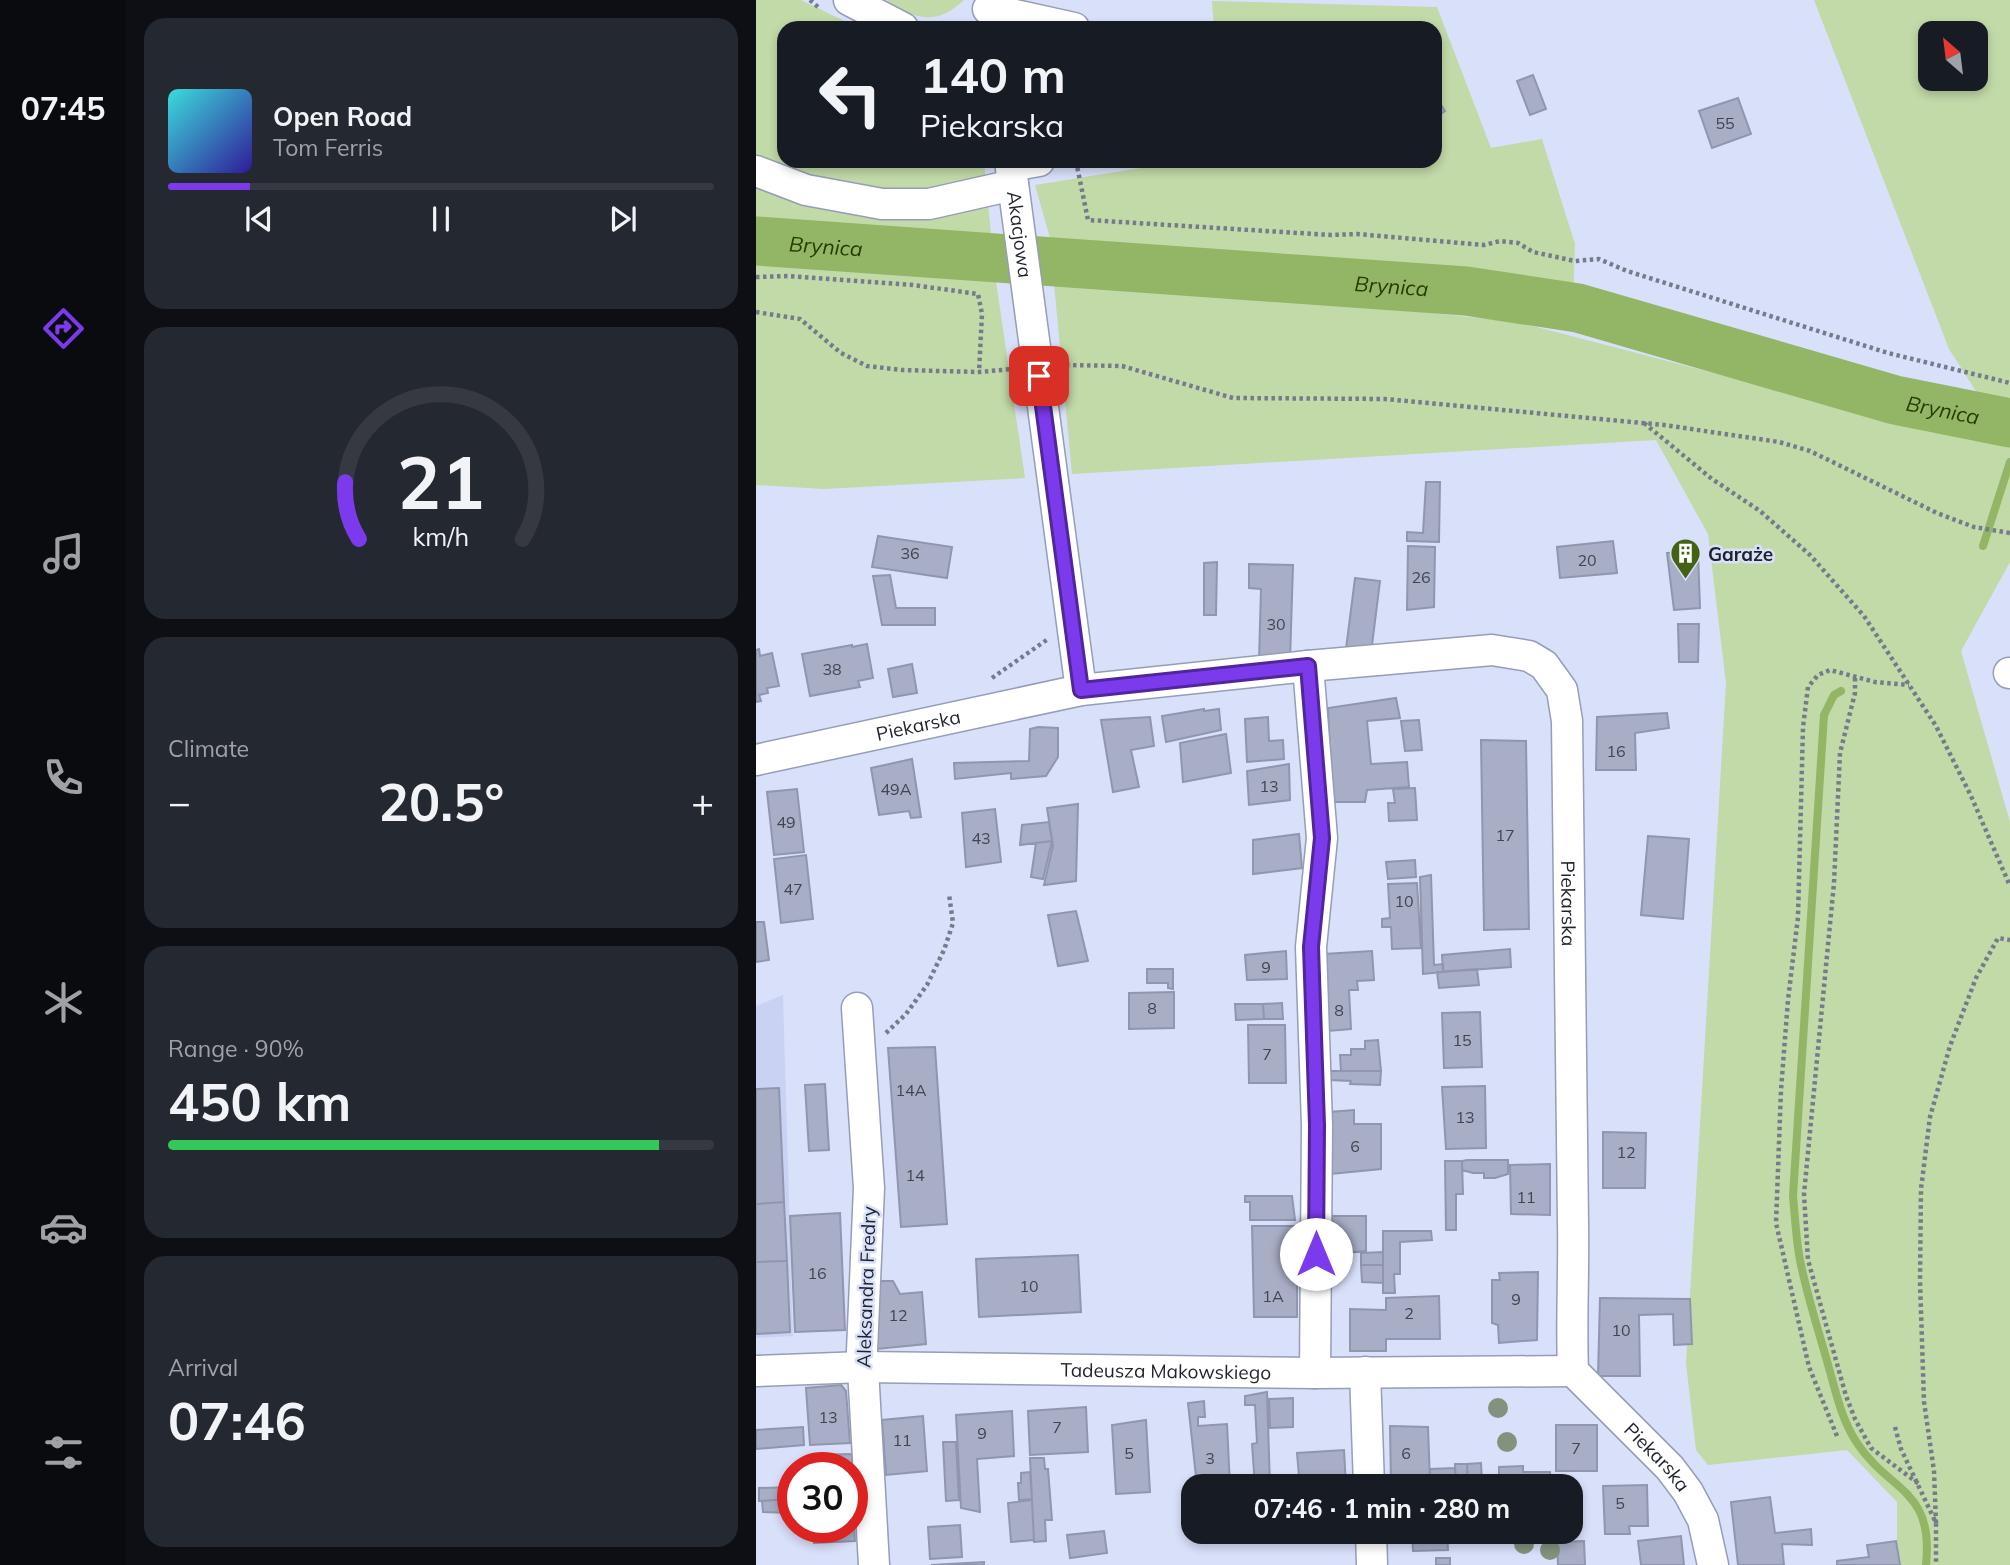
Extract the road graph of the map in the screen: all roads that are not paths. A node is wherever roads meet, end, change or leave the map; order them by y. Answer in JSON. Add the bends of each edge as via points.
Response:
{"nodes":[{"id":1,"x":849,"y":0,"type":"edge"},
{"id":2,"x":989,"y":12,"type":"edge"},
{"id":3,"x":890,"y":21,"type":"edge"},
{"id":4,"x":1037,"y":21,"type":"edge"},
{"id":5,"x":756,"y":172,"type":"edge"},
{"id":6,"x":1018,"y":173,"type":"edge"},
{"id":7,"x":1308,"y":666,"type":"junction"},
{"id":8,"x":1081,"y":690,"type":"junction"},
{"id":9,"x":756,"y":760,"type":"edge"},
{"id":10,"x":857,"y":1009,"type":"dead end"},
{"id":11,"x":863,"y":1367,"type":"junction"},
{"id":12,"x":756,"y":1371,"type":"edge"},
{"id":13,"x":1573,"y":1371,"type":"junction"},
{"id":14,"x":1365,"y":1372,"type":"junction"},
{"id":15,"x":1315,"y":1373,"type":"junction"},
{"id":16,"x":1369,"y":1474,"type":"edge"},
{"id":17,"x":1372,"y":1544,"type":"edge"},
{"id":18,"x":874,"y":1565,"type":"edge"},
{"id":19,"x":1373,"y":1565,"type":"edge"},
{"id":20,"x":1713,"y":1565,"type":"edge"}],
"edges":[{"from":1,"to":3,"type":"street"},
{"from":2,"to":4,"type":"street"},
{"from":5,"to":6,"type":"street","via":[[806,190],[883,204],[929,204]]},
{"from":6,"to":8,"type":"street","name":"Akacjowa","via":[[1038,371]]},
{"from":7,"to":8,"type":"street","name":"Piekarska"},
{"from":7,"to":13,"type":"street","name":"Piekarska","via":[[1492,650],[1530,656],[1544,665],[1562,690],[1567,721]]},
{"from":7,"to":15,"type":"street","via":[[1322,838],[1311,947],[1317,1125]]},
{"from":8,"to":9,"type":"street","name":"Piekarska"},
{"from":10,"to":11,"type":"street","name":"Aleksandra Fredry","via":[[869,1188]]},
{"from":11,"to":12,"type":"street","name":"Tadeusza Makowskiego"},
{"from":11,"to":15,"type":"street","name":"Tadeusza Makowskiego"},
{"from":11,"to":18,"type":"street","name":"Aleksandra Fredry"},
{"from":13,"to":14,"type":"street","name":"Tadeusza Makowskiego"},
{"from":13,"to":20,"type":"street","name":"Piekarska","via":[[1688,1492],[1703,1520]]},
{"from":14,"to":15,"type":"street","name":"Tadeusza Makowskiego"},
{"from":14,"to":16,"type":"street"},
{"from":17,"to":19,"type":"street"}]}
